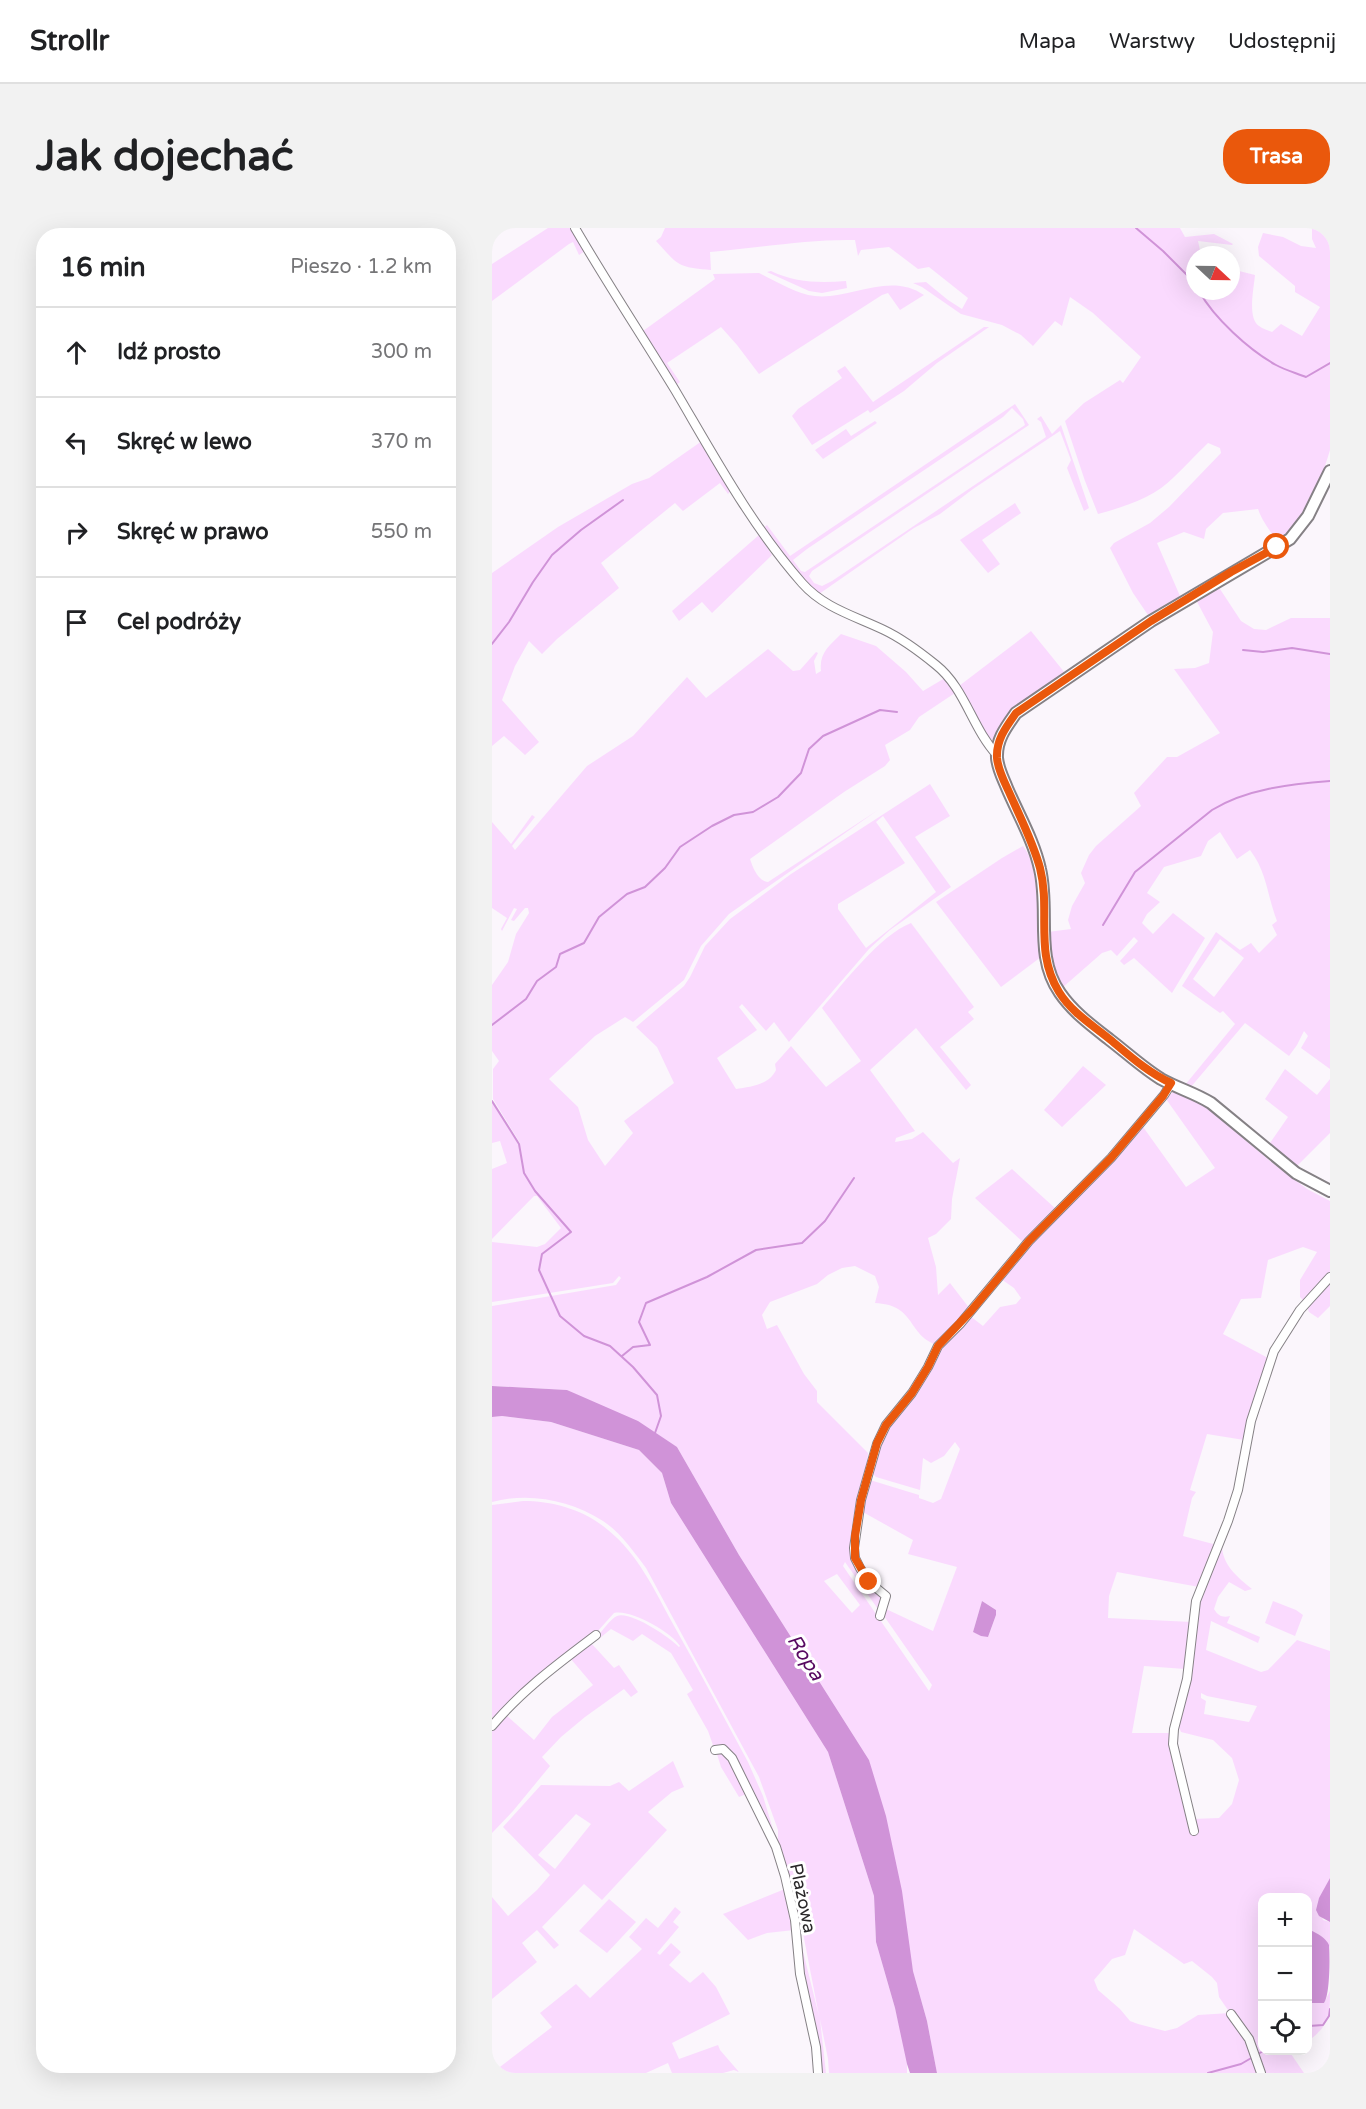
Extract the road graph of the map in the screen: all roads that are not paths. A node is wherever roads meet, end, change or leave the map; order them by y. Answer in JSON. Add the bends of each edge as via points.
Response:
{"nodes":[{"id":1,"x":575,"y":228,"type":"edge"},
{"id":2,"x":1330,"y":471,"type":"edge"},
{"id":3,"x":997,"y":755,"type":"junction"},
{"id":4,"x":1171,"y":1083,"type":"junction"},
{"id":5,"x":1330,"y":1191,"type":"edge"},
{"id":6,"x":1330,"y":1277,"type":"edge"},
{"id":7,"x":880,"y":1616,"type":"dead end"},
{"id":8,"x":596,"y":1635,"type":"dead end"},
{"id":9,"x":492,"y":1726,"type":"edge"},
{"id":10,"x":715,"y":1750,"type":"dead end"},
{"id":11,"x":1194,"y":1831,"type":"dead end"},
{"id":12,"x":1231,"y":2013,"type":"dead end"},
{"id":13,"x":818,"y":2073,"type":"edge"},
{"id":14,"x":1261,"y":2073,"type":"edge"}],
"edges":[{"from":1,"to":3,"type":"street","via":[[736,491],[786,565],[816,596],[835,609],[885,631],[940,668]]},
{"from":2,"to":3,"type":"street","via":[[1308,516],[1290,539],[1151,621],[1016,713],[1002,734]]},
{"from":3,"to":4,"type":"street","via":[[1040,869],[1044,953],[1058,991],[1079,1016],[1148,1070]]},
{"from":4,"to":5,"type":"street","via":[[1211,1102],[1296,1173]]},
{"from":4,"to":7,"type":"street","via":[[1111,1158],[1029,1241],[938,1346],[912,1393],[886,1425],[861,1500],[854,1548],[855,1558],[869,1582],[886,1596]]},
{"from":6,"to":11,"type":"street","via":[[1300,1310],[1274,1352],[1251,1421],[1238,1490],[1196,1601],[1187,1679],[1173,1744]]},
{"from":8,"to":9,"type":"street","via":[[527,1689]]},
{"from":10,"to":13,"type":"street","name":"Plażowa","via":[[726,1750],[735,1764],[776,1847],[795,1920],[800,1974]]},
{"from":12,"to":14,"type":"street","via":[[1247,2035]]}]}
